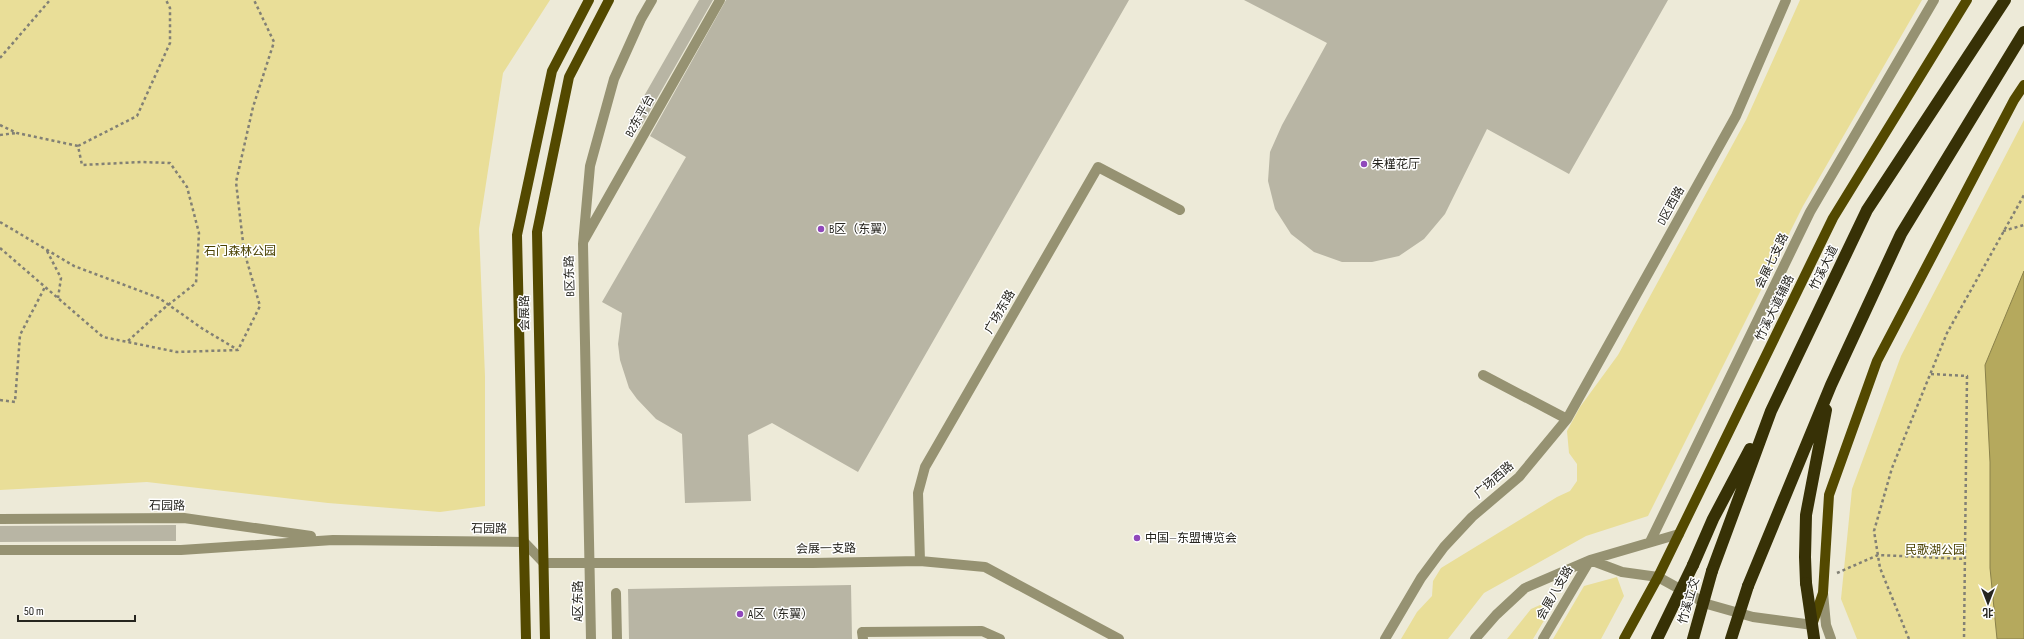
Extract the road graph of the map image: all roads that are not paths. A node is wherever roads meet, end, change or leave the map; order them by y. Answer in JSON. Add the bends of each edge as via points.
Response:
{"nodes":[{"id":1,"x":589,"y":0,"type":"edge"},
{"id":2,"x":608,"y":0,"type":"edge"},
{"id":3,"x":652,"y":0,"type":"edge"},
{"id":4,"x":720,"y":0,"type":"edge"},
{"id":5,"x":1786,"y":0,"type":"edge"},
{"id":6,"x":1934,"y":0,"type":"edge"},
{"id":7,"x":1967,"y":0,"type":"edge"},
{"id":8,"x":2005,"y":0,"type":"edge"},
{"id":9,"x":2024,"y":32,"type":"edge"},
{"id":10,"x":2024,"y":85,"type":"edge"},
{"id":11,"x":1180,"y":210,"type":"dead end"},
{"id":12,"x":582,"y":244,"type":"junction"},
{"id":13,"x":1483,"y":375,"type":"dead end"},
{"id":14,"x":1830,"y":385,"type":"junction"},
{"id":15,"x":1770,"y":411,"type":"junction"},
{"id":16,"x":1567,"y":419,"type":"junction"},
{"id":17,"x":0,"y":519,"type":"edge"},
{"id":18,"x":1679,"y":534,"type":"junction"},
{"id":19,"x":333,"y":540,"type":"junction"},
{"id":20,"x":524,"y":542,"type":"junction"},
{"id":21,"x":1650,"y":542,"type":"junction"},
{"id":22,"x":0,"y":550,"type":"edge"},
{"id":23,"x":1590,"y":560,"type":"junction"},
{"id":24,"x":920,"y":561,"type":"junction"},
{"id":25,"x":544,"y":563,"type":"junction"},
{"id":26,"x":591,"y":563,"type":"junction"},
{"id":27,"x":1712,"y":572,"type":"joint"},
{"id":28,"x":1658,"y":577,"type":"junction"},
{"id":29,"x":616,"y":593,"type":"dead end"},
{"id":30,"x":1823,"y":594,"type":"junction"},
{"id":31,"x":1812,"y":625,"type":"junction"},
{"id":32,"x":862,"y":636,"type":"edge"},
{"id":33,"x":526,"y":639,"type":"edge"},
{"id":34,"x":545,"y":639,"type":"edge"},
{"id":35,"x":591,"y":639,"type":"edge"},
{"id":36,"x":617,"y":639,"type":"edge"},
{"id":37,"x":1000,"y":639,"type":"edge"},
{"id":38,"x":1119,"y":639,"type":"edge"},
{"id":39,"x":1384,"y":639,"type":"edge"},
{"id":40,"x":1475,"y":639,"type":"edge"},
{"id":41,"x":1543,"y":639,"type":"edge"},
{"id":42,"x":1624,"y":639,"type":"edge"},
{"id":43,"x":1657,"y":639,"type":"edge"},
{"id":44,"x":1693,"y":639,"type":"edge"},
{"id":45,"x":1731,"y":639,"type":"edge"},
{"id":46,"x":1813,"y":639,"type":"edge"},
{"id":47,"x":1831,"y":639,"type":"edge"}],
"edges":[{"from":1,"to":20,"type":"main road","name":"会展路","via":[[552,72],[516,235]]},
{"from":2,"to":25,"type":"main road","name":"会展路","via":[[569,77],[537,232]]},
{"from":3,"to":12,"type":"street","name":"B区东路","via":[[614,79],[590,166]]},
{"from":4,"to":12,"type":"street","name":"B2东平台"},
{"from":5,"to":16,"type":"street","name":"D区西路","via":[[1736,116]]},
{"from":6,"to":21,"type":"street","name":"会展七支路","via":[[1810,212]]},
{"from":7,"to":18,"type":"main road","name":"竹溪大道辅路","via":[[1833,218]]},
{"from":8,"to":15,"type":"highway","name":"竹溪大道","via":[[1867,210]]},
{"from":9,"to":14,"type":"highway","via":[[1901,234]]},
{"from":10,"to":30,"type":"main road","via":[[1877,361],[1829,495]]},
{"from":11,"to":24,"type":"street","name":"广场东路","via":[[1098,167],[925,467],[918,493]]},
{"from":12,"to":26,"type":"street","name":"B区东路"},
{"from":13,"to":16,"type":"street"},
{"from":14,"to":45,"type":"highway","bridge":true,"via":[[1748,586]]},
{"from":14,"to":46,"type":"highway","bridge":true,"via":[[1806,515],[1806,583]]},
{"from":15,"to":27,"type":"highway","name":"竹溪大道"},
{"from":15,"to":43,"type":"highway","bridge":true,"via":[[1713,519]]},
{"from":16,"to":39,"type":"street","name":"广场西路","via":[[1519,478],[1472,517],[1444,547]]},
{"from":17,"to":19,"type":"street","name":"石园路","via":[[184,518]]},
{"from":18,"to":21,"type":"street"},
{"from":18,"to":28,"type":"main road","name":"竹溪大道辅路"},
{"from":19,"to":20,"type":"street","name":"石园路"},
{"from":19,"to":22,"type":"street","name":"石园路","via":[[181,550]]},
{"from":20,"to":25,"type":"street"},
{"from":20,"to":33,"type":"main road","name":"会展路"},
{"from":21,"to":23,"type":"street"},
{"from":23,"to":28,"type":"street","via":[[1622,572]]},
{"from":23,"to":40,"type":"street","via":[[1525,588]]},
{"from":23,"to":41,"type":"street","name":"会展八支路"},
{"from":24,"to":26,"type":"street","name":"会展一支路"},
{"from":24,"to":38,"type":"street","name":"会展一支路","via":[[985,566]]},
{"from":25,"to":26,"type":"street","name":"会展一支路"},
{"from":25,"to":34,"type":"main road","name":"会展路"},
{"from":26,"to":35,"type":"street","name":"A区东路"},
{"from":27,"to":44,"type":"highway","name":"竹溪立交","bridge":true},
{"from":28,"to":31,"type":"street","via":[[1707,604],[1753,617]]},
{"from":28,"to":42,"type":"main road","name":"竹溪大道辅路"},
{"from":29,"to":36,"type":"street"},
{"from":30,"to":31,"type":"main road"},
{"from":30,"to":47,"type":"street","via":[[1826,624]]},
{"from":31,"to":46,"type":"main road"},
{"from":32,"to":37,"type":"street","via":[[982,631]]}]}
